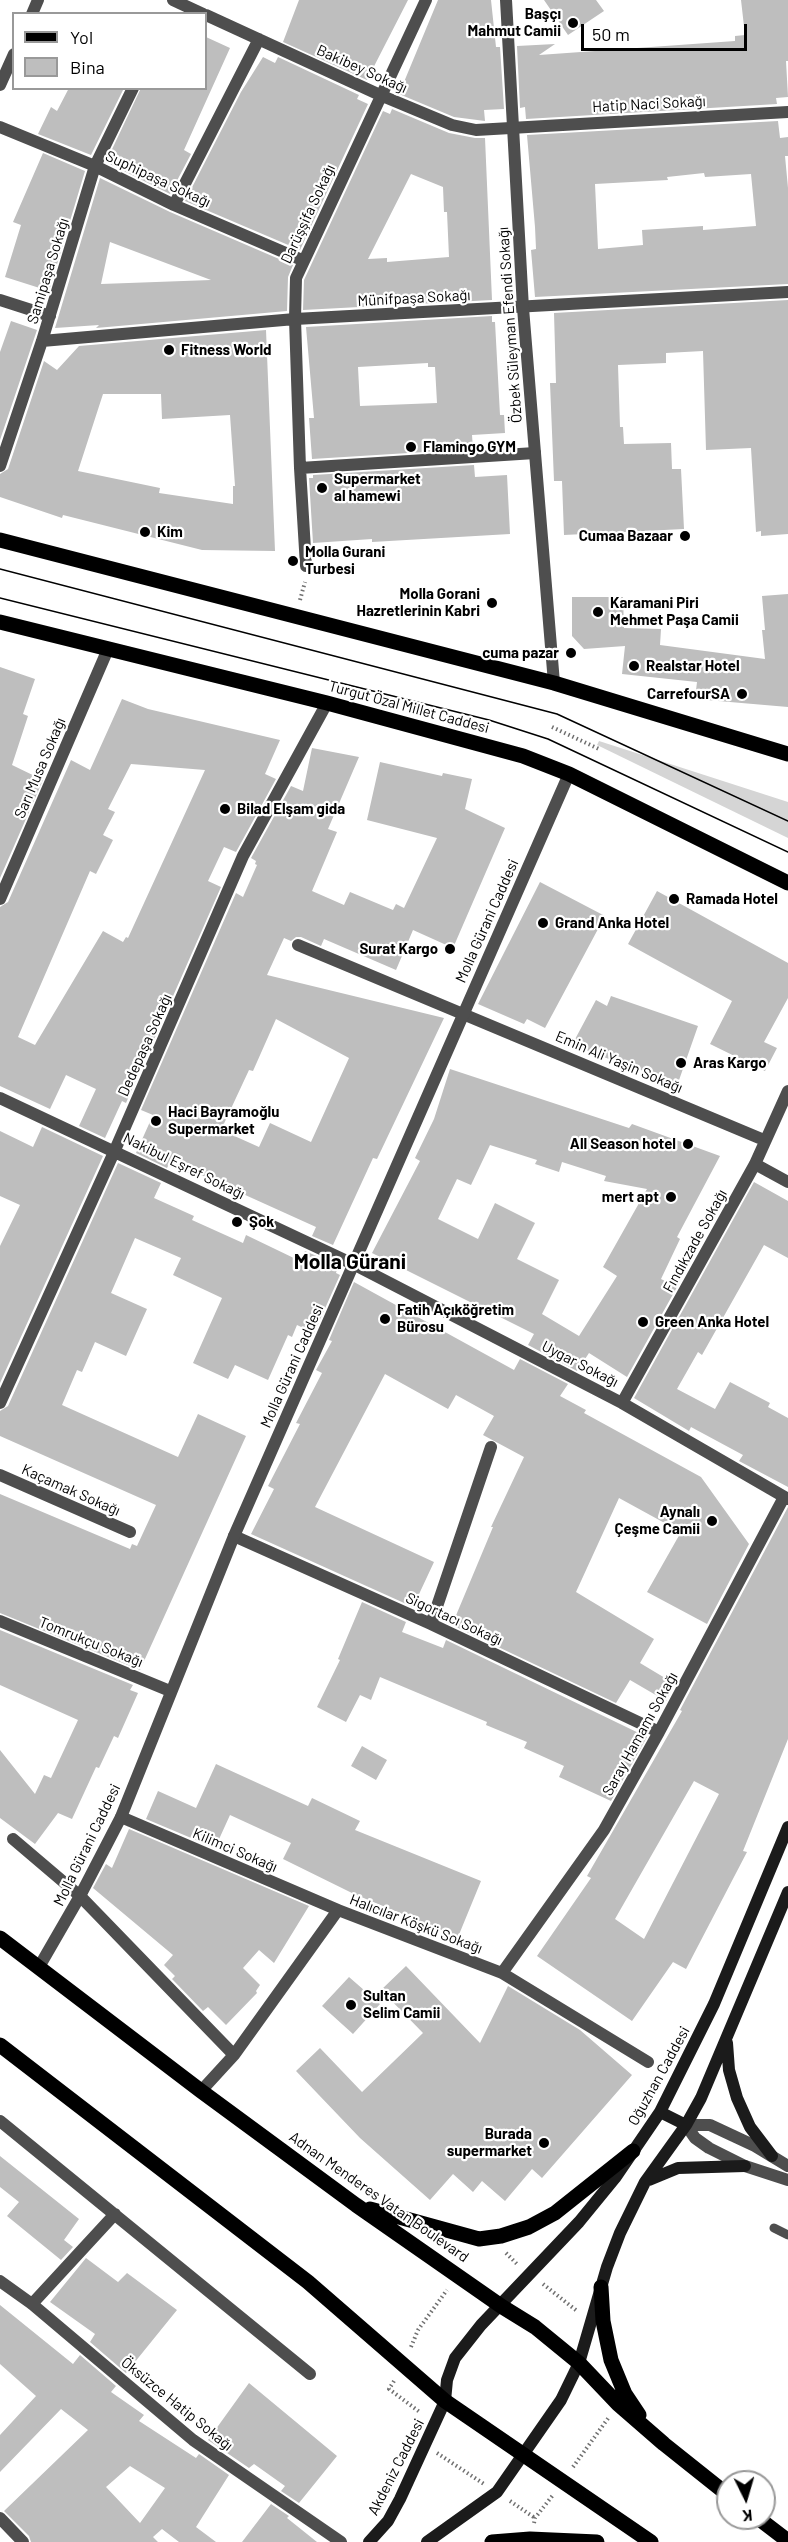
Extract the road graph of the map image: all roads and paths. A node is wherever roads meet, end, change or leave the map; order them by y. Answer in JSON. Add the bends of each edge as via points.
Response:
{"nodes":[{"id":1,"x":175,"y":0,"type":"edge"},
{"id":2,"x":426,"y":0,"type":"edge"},
{"id":3,"x":506,"y":0,"type":"edge"},
{"id":4,"x":200,"y":12,"type":"edge"},
{"id":5,"x":207,"y":15,"type":"edge"},
{"id":6,"x":259,"y":39,"type":"junction"},
{"id":7,"x":12,"y":58,"type":"edge"},
{"id":8,"x":0,"y":85,"type":"edge"},
{"id":9,"x":132,"y":90,"type":"edge"},
{"id":10,"x":380,"y":95,"type":"junction"},
{"id":11,"x":788,"y":112,"type":"edge"},
{"id":12,"x":0,"y":127,"type":"edge"},
{"id":13,"x":512,"y":127,"type":"junction"},
{"id":14,"x":96,"y":166,"type":"junction"},
{"id":15,"x":174,"y":205,"type":"junction"},
{"id":16,"x":302,"y":260,"type":"junction"},
{"id":17,"x":788,"y":292,"type":"edge"},
{"id":18,"x":0,"y":300,"type":"edge"},
{"id":19,"x":523,"y":308,"type":"junction"},
{"id":20,"x":50,"y":316,"type":"junction"},
{"id":21,"x":295,"y":319,"type":"junction"},
{"id":22,"x":42,"y":341,"type":"junction"},
{"id":23,"x":535,"y":453,"type":"junction"},
{"id":24,"x":0,"y":466,"type":"edge"},
{"id":25,"x":300,"y":468,"type":"junction"},
{"id":26,"x":0,"y":540,"type":"edge"},
{"id":27,"x":306,"y":566,"type":"dead end"},
{"id":28,"x":0,"y":622,"type":"edge"},
{"id":29,"x":108,"y":649,"type":"junction"},
{"id":30,"x":554,"y":683,"type":"junction"},
{"id":31,"x":327,"y":703,"type":"junction"},
{"id":32,"x":552,"y":727,"type":"dead end"},
{"id":33,"x":599,"y":749,"type":"dead end"},
{"id":34,"x":788,"y":754,"type":"edge"},
{"id":35,"x":569,"y":774,"type":"junction"},
{"id":36,"x":788,"y":883,"type":"edge"},
{"id":37,"x":0,"y":899,"type":"edge"},
{"id":38,"x":298,"y":945,"type":"dead end"},
{"id":39,"x":463,"y":1012,"type":"junction"},
{"id":40,"x":788,"y":1090,"type":"edge"},
{"id":41,"x":0,"y":1098,"type":"edge"},
{"id":42,"x":764,"y":1140,"type":"junction"},
{"id":43,"x":115,"y":1150,"type":"junction"},
{"id":44,"x":755,"y":1164,"type":"junction"},
{"id":45,"x":788,"y":1182,"type":"edge"},
{"id":46,"x":353,"y":1264,"type":"junction"},
{"id":47,"x":0,"y":1403,"type":"edge"},
{"id":48,"x":622,"y":1403,"type":"junction"},
{"id":49,"x":491,"y":1447,"type":"dead end"},
{"id":50,"x":0,"y":1475,"type":"edge"},
{"id":51,"x":786,"y":1498,"type":"edge"},
{"id":52,"x":130,"y":1532,"type":"dead end"},
{"id":53,"x":234,"y":1536,"type":"junction"},
{"id":54,"x":0,"y":1621,"type":"edge"},
{"id":55,"x":430,"y":1624,"type":"junction"},
{"id":56,"x":170,"y":1691,"type":"junction"},
{"id":57,"x":659,"y":1732,"type":"junction"},
{"id":58,"x":121,"y":1817,"type":"junction"},
{"id":59,"x":788,"y":1827,"type":"edge"},
{"id":60,"x":14,"y":1839,"type":"dead end"},
{"id":61,"x":788,"y":1892,"type":"edge"},
{"id":62,"x":80,"y":1896,"type":"junction"},
{"id":63,"x":338,"y":1910,"type":"junction"},
{"id":64,"x":0,"y":1938,"type":"edge"},
{"id":65,"x":39,"y":1967,"type":"junction"},
{"id":66,"x":502,"y":1973,"type":"junction"},
{"id":67,"x":727,"y":2039,"type":"junction"},
{"id":68,"x":0,"y":2045,"type":"edge"},
{"id":69,"x":234,"y":2055,"type":"junction"},
{"id":70,"x":648,"y":2062,"type":"dead end"},
{"id":71,"x":201,"y":2091,"type":"junction"},
{"id":72,"x":660,"y":2112,"type":"junction"},
{"id":73,"x":0,"y":2121,"type":"edge"},
{"id":74,"x":686,"y":2125,"type":"junction"},
{"id":75,"x":633,"y":2151,"type":"junction"},
{"id":76,"x":772,"y":2157,"type":"junction"},
{"id":77,"x":745,"y":2166,"type":"junction"},
{"id":78,"x":788,"y":2166,"type":"edge"},
{"id":79,"x":788,"y":2180,"type":"edge"},
{"id":80,"x":645,"y":2182,"type":"junction"},
{"id":81,"x":356,"y":2205,"type":"junction"},
{"id":82,"x":115,"y":2214,"type":"junction"},
{"id":83,"x":774,"y":2228,"type":"dead end"},
{"id":84,"x":788,"y":2235,"type":"edge"},
{"id":85,"x":501,"y":2236,"type":"junction"},
{"id":86,"x":458,"y":2275,"type":"junction"},
{"id":87,"x":530,"y":2275,"type":"junction"},
{"id":88,"x":0,"y":2280,"type":"edge"},
{"id":89,"x":601,"y":2288,"type":"junction"},
{"id":90,"x":32,"y":2304,"type":"junction"},
{"id":91,"x":501,"y":2306,"type":"junction"},
{"id":92,"x":591,"y":2323,"type":"junction"},
{"id":93,"x":579,"y":2363,"type":"junction"},
{"id":94,"x":403,"y":2365,"type":"junction"},
{"id":95,"x":310,"y":2374,"type":"dead end"},
{"id":96,"x":445,"y":2401,"type":"junction"},
{"id":97,"x":618,"y":2404,"type":"junction"},
{"id":98,"x":657,"y":2439,"type":"junction"},
{"id":99,"x":425,"y":2445,"type":"junction"},
{"id":100,"x":523,"y":2456,"type":"junction"},
{"id":101,"x":562,"y":2481,"type":"junction"},
{"id":102,"x":716,"y":2485,"type":"edge"},
{"id":103,"x":497,"y":2492,"type":"junction"},
{"id":104,"x":0,"y":2518,"type":"edge"},
{"id":105,"x":535,"y":2518,"type":"junction"},
{"id":106,"x":774,"y":2530,"type":"edge"},
{"id":107,"x":532,"y":2540,"type":"edge"},
{"id":108,"x":788,"y":2541,"type":"edge"},
{"id":109,"x":23,"y":2542,"type":"edge"},
{"id":110,"x":341,"y":2542,"type":"edge"},
{"id":111,"x":369,"y":2542,"type":"edge"},
{"id":112,"x":427,"y":2542,"type":"edge"},
{"id":113,"x":492,"y":2542,"type":"edge"},
{"id":114,"x":597,"y":2542,"type":"edge"},
{"id":115,"x":651,"y":2542,"type":"edge"}],
"edges":[{"from":1,"to":4,"type":"street","name":"Bakibey Sokağı"},
{"from":2,"to":10,"type":"street","name":"Darüşşifa Sokağı"},
{"from":3,"to":13,"type":"street","name":"Özbek Süleyman Efendi Sokağı"},
{"from":5,"to":6,"type":"street","name":"Bakibey Sokağı"},
{"from":6,"to":10,"type":"street","name":"Bakibey Sokağı"},
{"from":6,"to":15,"type":"street"},
{"from":7,"to":8,"type":"street"},
{"from":9,"to":14,"type":"street","name":"Samipaşa Sokağı"},
{"from":10,"to":13,"type":"street","name":"Bakibey Sokağı","via":[[452,125],[477,130]]},
{"from":10,"to":16,"type":"street","name":"Darüşşifa Sokağı"},
{"from":11,"to":13,"type":"street","name":"Hatip Naci Sokağı"},
{"from":12,"to":14,"type":"street","name":"Suphipaşa Sokağı"},
{"from":13,"to":19,"type":"street","name":"Özbek Süleyman Efendi Sokağı"},
{"from":14,"to":15,"type":"street","name":"Suphipaşa Sokağı"},
{"from":14,"to":20,"type":"street","name":"Samipaşa Sokağı"},
{"from":15,"to":16,"type":"street","name":"Suphipaşa Sokağı"},
{"from":16,"to":21,"type":"street","name":"Darüşşifa Sokağı","via":[[296,278]]},
{"from":17,"to":19,"type":"street","name":"Münifpaşa Sokağı"},
{"from":18,"to":20,"type":"street"},
{"from":19,"to":21,"type":"street","name":"Münifpaşa Sokağı"},
{"from":19,"to":23,"type":"street","name":"Özbek Süleyman Efendi Sokağı"},
{"from":20,"to":22,"type":"street","name":"Samipaşa Sokağı"},
{"from":21,"to":22,"type":"street","name":"Münifpaşa Sokağı"},
{"from":21,"to":25,"type":"street","name":"Darüşşifa Sokağı"},
{"from":22,"to":24,"type":"street","name":"Samipaşa Sokağı"},
{"from":23,"to":25,"type":"street"},
{"from":23,"to":30,"type":"street","name":"Özbek Süleyman Efendi Sokağı"},
{"from":25,"to":27,"type":"street","name":"Darüşşifa Sokağı"},
{"from":26,"to":30,"type":"main road"},
{"from":28,"to":29,"type":"main road","name":"Turgut Özal Millet Caddesi"},
{"from":29,"to":31,"type":"main road","name":"Turgut Özal Millet Caddesi"},
{"from":29,"to":37,"type":"street","name":"Sarı Musa Sokağı"},
{"from":30,"to":34,"type":"main road"},
{"from":31,"to":35,"type":"main road","name":"Turgut Özal Millet Caddesi","via":[[523,756]]},
{"from":31,"to":43,"type":"street","name":"Dedepaşa Sokağı","via":[[243,856]]},
{"from":32,"to":33,"type":"path"},
{"from":35,"to":36,"type":"main road","name":"Turgut Özal Millet Caddesi"},
{"from":35,"to":39,"type":"street","name":"Molla Gürani Caddesi"},
{"from":38,"to":39,"type":"street","name":"Emin Ali Yaşin Sokağı"},
{"from":39,"to":42,"type":"street","name":"Emin Ali Yaşin Sokağı"},
{"from":39,"to":46,"type":"street","name":"Molla Gürani Caddesi"},
{"from":40,"to":42,"type":"street","name":"Fındıkzade Sokağı"},
{"from":41,"to":43,"type":"street","name":"Nakibul Eşref Sokağı"},
{"from":42,"to":44,"type":"street","name":"Fındıkzade Sokağı"},
{"from":43,"to":46,"type":"street","name":"Nakibul Eşref Sokağı"},
{"from":43,"to":47,"type":"street","name":"Dedepaşa Sokağı"},
{"from":44,"to":45,"type":"street"},
{"from":44,"to":48,"type":"street","name":"Fındıkzade Sokağı"},
{"from":46,"to":48,"type":"street","name":"Uygar Sokağı"},
{"from":46,"to":53,"type":"street","name":"Molla Gürani Caddesi"},
{"from":48,"to":51,"type":"street","name":"Uygar Sokağı"},
{"from":49,"to":55,"type":"street"},
{"from":50,"to":52,"type":"street","name":"Kaçamak Sokağı"},
{"from":51,"to":57,"type":"street","name":"Saray Hamamı Sokağı"},
{"from":53,"to":55,"type":"street","name":"Sigortacı Sokağı"},
{"from":53,"to":56,"type":"street","name":"Molla Gürani Caddesi"},
{"from":54,"to":56,"type":"street","name":"Tomrukçu Sokağı"},
{"from":55,"to":57,"type":"street","name":"Sigortacı Sokağı"},
{"from":56,"to":58,"type":"street","name":"Molla Gürani Caddesi"},
{"from":57,"to":66,"type":"street","name":"Saray Hamamı Sokağı","via":[[604,1830]]},
{"from":58,"to":62,"type":"street","name":"Molla Gürani Caddesi"},
{"from":58,"to":63,"type":"street","name":"Kilimci Sokağı"},
{"from":59,"to":72,"type":"main road","name":"Oğuzhan Caddesi","via":[[714,2004]]},
{"from":60,"to":62,"type":"street"},
{"from":61,"to":67,"type":"main road"},
{"from":62,"to":65,"type":"street","name":"Molla Gürani Caddesi"},
{"from":62,"to":69,"type":"street"},
{"from":63,"to":66,"type":"street","name":"Halıcılar Köşkü Sokağı"},
{"from":63,"to":69,"type":"street","name":"Halıcılar Köşkü Sokağı"},
{"from":64,"to":65,"type":"main road","name":"Adnan Menderes Vatan Boulevard"},
{"from":65,"to":71,"type":"main road","name":"Adnan Menderes Vatan Boulevard"},
{"from":66,"to":70,"type":"street","name":"Halıcılar Köşkü Sokağı"},
{"from":67,"to":74,"type":"main road"},
{"from":67,"to":76,"type":"main road","via":[[729,2070],[737,2098],[750,2127]]},
{"from":68,"to":94,"type":"main road","via":[[308,2282]]},
{"from":69,"to":71,"type":"street","name":"Halıcılar Köşkü Sokağı"},
{"from":71,"to":81,"type":"main road","name":"Adnan Menderes Vatan Boulevard"},
{"from":72,"to":74,"type":"main road"},
{"from":72,"to":75,"type":"main road","name":"Oğuzhan Caddesi"},
{"from":73,"to":82,"type":"street"},
{"from":74,"to":76,"type":"street","via":[[710,2125]]},
{"from":74,"to":77,"type":"street","via":[[702,2143]]},
{"from":74,"to":80,"type":"main road"},
{"from":75,"to":85,"type":"main road","via":[[555,2213]]},
{"from":75,"to":87,"type":"main road","name":"Oğuzhan Caddesi","via":[[579,2222]]},
{"from":76,"to":78,"type":"street"},
{"from":77,"to":79,"type":"street"},
{"from":77,"to":80,"type":"main road","via":[[678,2168]]},
{"from":80,"to":89,"type":"main road","via":[[620,2233]]},
{"from":81,"to":85,"type":"main road","via":[[462,2236]]},
{"from":81,"to":86,"type":"main road","name":"Adnan Menderes Vatan Boulevard"},
{"from":82,"to":90,"type":"street"},
{"from":82,"to":95,"type":"street"},
{"from":83,"to":84,"type":"lane"},
{"from":85,"to":87,"type":"path","via":[[503,2250]]},
{"from":86,"to":91,"type":"main road","name":"Adnan Menderes Vatan Boulevard"},
{"from":86,"to":94,"type":"path","via":[[418,2330]]},
{"from":87,"to":91,"type":"main road","name":"Oğuzhan Caddesi"},
{"from":87,"to":92,"type":"path"},
{"from":88,"to":90,"type":"street","name":"Öksüzce Hatip Sokağı"},
{"from":89,"to":92,"type":"main road"},
{"from":89,"to":98,"type":"main road","via":[[603,2321],[618,2381]]},
{"from":90,"to":110,"type":"street","name":"Öksüzce Hatip Sokağı","via":[[193,2440]]},
{"from":91,"to":93,"type":"main road","name":"Adnan Menderes Vatan Boulevard","via":[[535,2327]]},
{"from":91,"to":96,"type":"main road","name":"Akdeniz Caddesi","via":[[455,2358]]},
{"from":92,"to":93,"type":"main road"},
{"from":93,"to":97,"type":"main road","name":"Adnan Menderes Vatan Boulevard"},
{"from":93,"to":100,"type":"main road","via":[[557,2408]]},
{"from":94,"to":96,"type":"main road"},
{"from":94,"to":99,"type":"path","via":[[389,2389],[421,2412],[416,2439]]},
{"from":96,"to":99,"type":"main road","name":"Akdeniz Caddesi"},
{"from":96,"to":100,"type":"main road"},
{"from":97,"to":98,"type":"main road","name":"Adnan Menderes Vatan Boulevard"},
{"from":97,"to":101,"type":"path"},
{"from":98,"to":102,"type":"main road","name":"Adnan Menderes Vatan Boulevard"},
{"from":99,"to":103,"type":"path"},
{"from":99,"to":111,"type":"main road","name":"Akdeniz Caddesi","via":[[388,2521]]},
{"from":100,"to":101,"type":"main road"},
{"from":100,"to":103,"type":"main road"},
{"from":101,"to":105,"type":"path"},
{"from":101,"to":115,"type":"main road"},
{"from":103,"to":105,"type":"path"},
{"from":103,"to":112,"type":"main road"},
{"from":104,"to":109,"type":"street"},
{"from":105,"to":107,"type":"path"},
{"from":106,"to":108,"type":"main road"},
{"from":107,"to":113,"type":"main road"},
{"from":107,"to":114,"type":"main road"}]}
